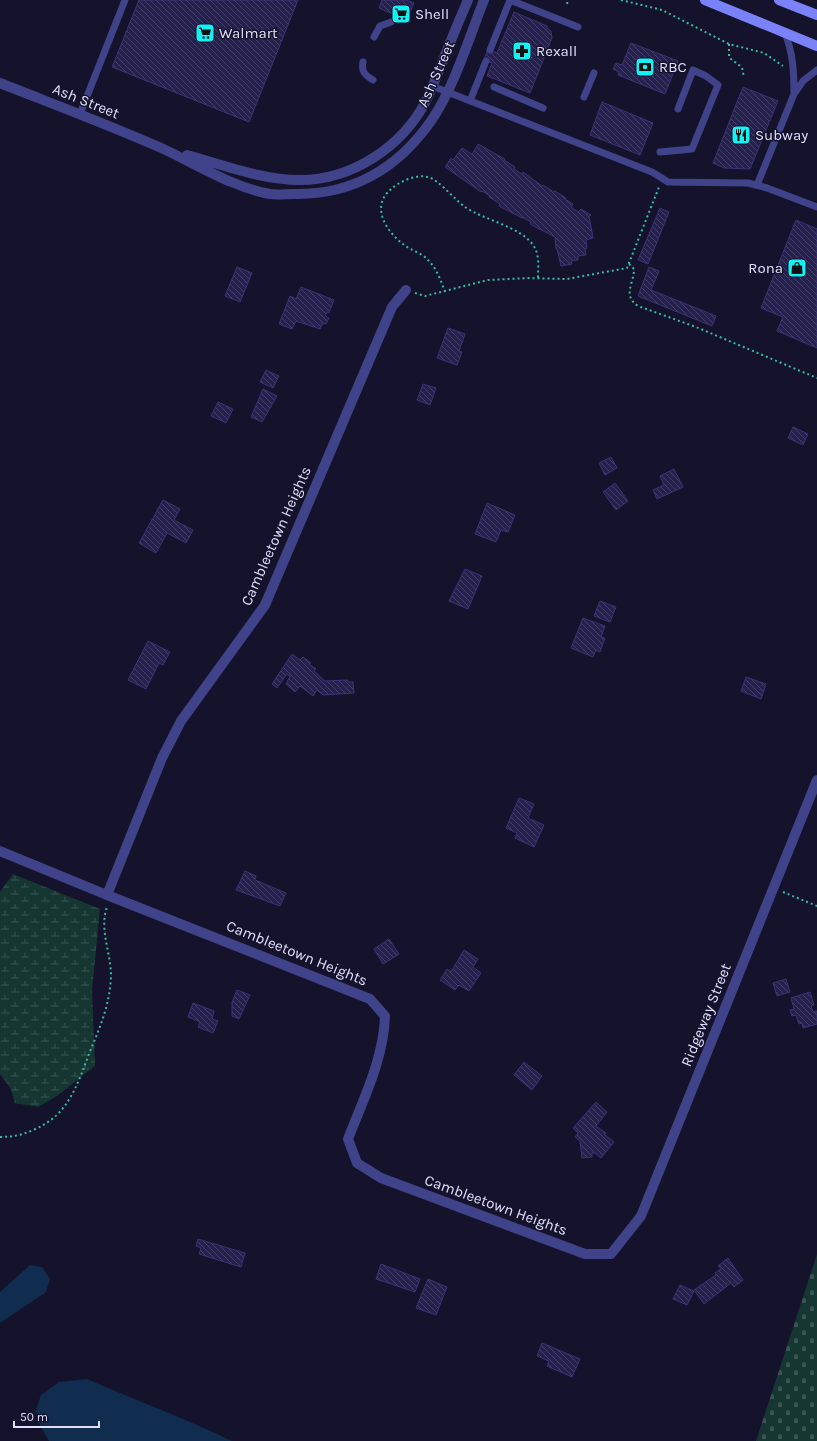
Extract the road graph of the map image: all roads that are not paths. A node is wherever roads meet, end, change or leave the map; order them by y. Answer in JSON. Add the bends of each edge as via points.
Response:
{"nodes":[{"id":1,"x":125,"y":0,"type":"edge"},
{"id":2,"x":468,"y":0,"type":"edge"},
{"id":3,"x":484,"y":0,"type":"edge"},
{"id":4,"x":510,"y":0,"type":"edge"},
{"id":5,"x":705,"y":0,"type":"edge"},
{"id":6,"x":779,"y":0,"type":"edge"},
{"id":7,"x":817,"y":16,"type":"edge"},
{"id":8,"x":391,"y":22,"type":"dead end"},
{"id":9,"x":578,"y":27,"type":"dead end"},
{"id":10,"x":785,"y":33,"type":"junction"},
{"id":11,"x":374,"y":37,"type":"dead end"},
{"id":12,"x":817,"y":46,"type":"edge"},
{"id":13,"x":490,"y":50,"type":"dead end"},
{"id":14,"x":486,"y":61,"type":"dead end"},
{"id":15,"x":363,"y":62,"type":"dead end"},
{"id":16,"x":817,"y":70,"type":"edge"},
{"id":17,"x":594,"y":73,"type":"dead end"},
{"id":18,"x":373,"y":80,"type":"dead end"},
{"id":19,"x":0,"y":83,"type":"edge"},
{"id":20,"x":432,"y":86,"type":"junction"},
{"id":21,"x":494,"y":87,"type":"dead end"},
{"id":22,"x":447,"y":92,"type":"junction"},
{"id":23,"x":794,"y":94,"type":"junction"},
{"id":24,"x":584,"y":97,"type":"dead end"},
{"id":25,"x":470,"y":101,"type":"junction"},
{"id":26,"x":543,"y":108,"type":"dead end"},
{"id":27,"x":678,"y":109,"type":"dead end"},
{"id":28,"x":80,"y":114,"type":"junction"},
{"id":29,"x":160,"y":148,"type":"junction"},
{"id":30,"x":660,"y":152,"type":"dead end"},
{"id":31,"x":757,"y":185,"type":"junction"},
{"id":32,"x":817,"y":207,"type":"edge"},
{"id":33,"x":406,"y":290,"type":"road end"},
{"id":34,"x":817,"y":780,"type":"edge"},
{"id":35,"x":0,"y":851,"type":"edge"},
{"id":36,"x":110,"y":896,"type":"junction"},
{"id":37,"x":611,"y":1254,"type":"joint"}],
"edges":[{"from":1,"to":28,"type":"lane"},
{"from":2,"to":20,"type":"street","name":"Ash Street"},
{"from":3,"to":22,"type":"street","name":"Ash Street"},
{"from":4,"to":9,"type":"lane"},
{"from":4,"to":13,"type":"lane"},
{"from":5,"to":10,"type":"main road"},
{"from":6,"to":7,"type":"main road"},
{"from":8,"to":11,"type":"lane","via":[[380,26]]},
{"from":10,"to":12,"type":"main road"},
{"from":10,"to":23,"type":"lane","via":[[794,65]]},
{"from":14,"to":25,"type":"lane"},
{"from":15,"to":18,"type":"lane","via":[[364,74]]},
{"from":16,"to":23,"type":"lane","via":[[803,81]]},
{"from":17,"to":24,"type":"lane"},
{"from":19,"to":28,"type":"street","name":"Ash Street"},
{"from":20,"to":22,"type":"lane"},
{"from":20,"to":29,"type":"street","name":"Ash Street","via":[[413,123],[382,154],[333,176],[300,180],[255,174]]},
{"from":21,"to":26,"type":"lane"},
{"from":22,"to":25,"type":"lane"},
{"from":22,"to":29,"type":"street","name":"Ash Street","via":[[432,120],[397,160],[376,175],[362,181],[316,194],[270,194],[238,185]]},
{"from":23,"to":31,"type":"lane"},
{"from":25,"to":31,"type":"lane","via":[[652,172],[668,182],[725,181]]},
{"from":27,"to":30,"type":"lane","via":[[693,70],[718,86],[692,148]]},
{"from":28,"to":29,"type":"street","name":"Ash Street"},
{"from":31,"to":32,"type":"lane"},
{"from":33,"to":36,"type":"street","name":"Cambleetown Heights","via":[[392,307],[265,605],[181,721],[162,758]]},
{"from":34,"to":37,"type":"street","name":"Ridgeway Street","via":[[641,1216]]},
{"from":35,"to":36,"type":"street","name":"Cambleetown Heights"},
{"from":36,"to":37,"type":"street","name":"Cambleetown Heights","via":[[370,999],[385,1016],[384,1029],[376,1064],[348,1139],[357,1163],[381,1178],[585,1254]]}]}
